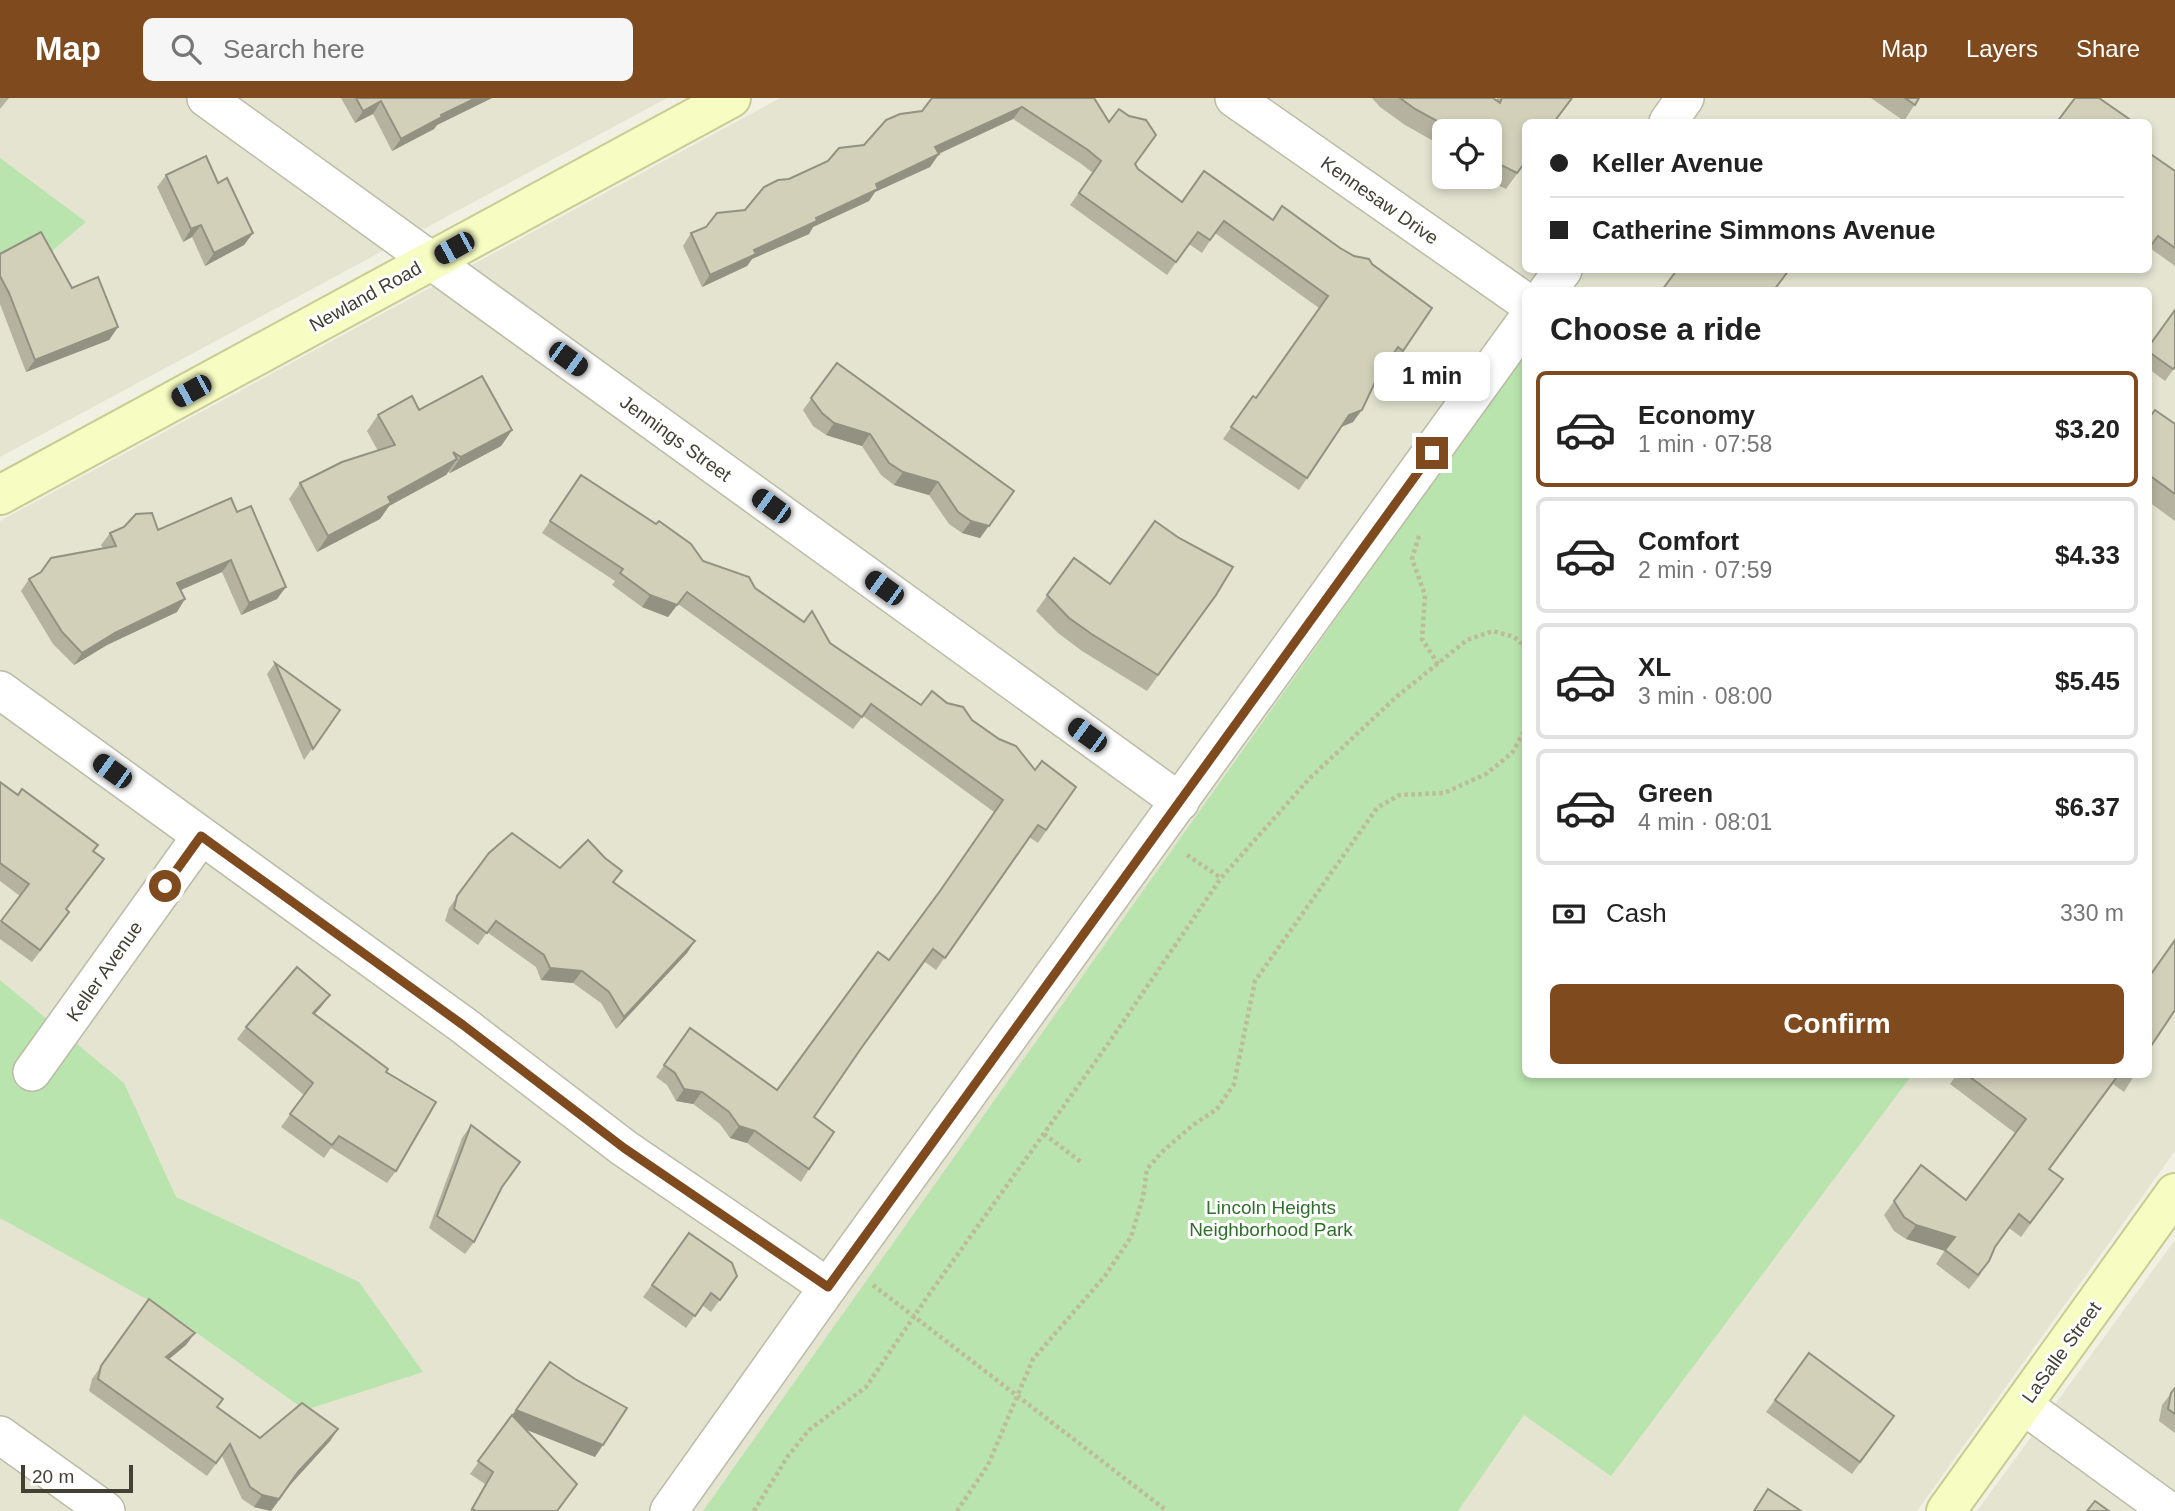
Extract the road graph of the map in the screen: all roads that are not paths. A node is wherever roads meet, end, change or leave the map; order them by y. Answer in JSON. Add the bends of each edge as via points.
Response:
{"nodes":[{"id":1,"x":206,"y":98,"type":"edge"},
{"id":2,"x":731,"y":98,"type":"edge"},
{"id":3,"x":1234,"y":98,"type":"edge"},
{"id":4,"x":1685,"y":98,"type":"edge"},
{"id":5,"x":1670,"y":119,"type":"edge"},
{"id":6,"x":430,"y":260,"type":"junction"},
{"id":7,"x":1522,"y":299,"type":"edge"},
{"id":8,"x":1522,"y":327,"type":"edge"},
{"id":9,"x":0,"y":495,"type":"edge"},
{"id":10,"x":0,"y":690,"type":"edge"},
{"id":11,"x":1180,"y":802,"type":"junction"},
{"id":12,"x":201,"y":836,"type":"junction"},
{"id":13,"x":32,"y":1072,"type":"dead end"},
{"id":14,"x":2175,"y":1193,"type":"edge"},
{"id":15,"x":837,"y":1276,"type":"junction"},
{"id":16,"x":2023,"y":1405,"type":"junction"},
{"id":17,"x":0,"y":1435,"type":"edge"},
{"id":18,"x":106,"y":1511,"type":"edge"},
{"id":19,"x":669,"y":1511,"type":"edge"},
{"id":20,"x":1946,"y":1511,"type":"edge"},
{"id":21,"x":2169,"y":1511,"type":"edge"}],
"edges":[{"from":1,"to":6,"type":"street","name":"Jennings Street"},
{"from":2,"to":6,"type":"street","name":"Newland Road"},
{"from":3,"to":7,"type":"street","name":"Kennesaw Drive"},
{"from":4,"to":5,"type":"street"},
{"from":6,"to":9,"type":"street","name":"Newland Road"},
{"from":6,"to":11,"type":"street","name":"Jennings Street"},
{"from":8,"to":11,"type":"street"},
{"from":10,"to":12,"type":"street"},
{"from":11,"to":15,"type":"street"},
{"from":12,"to":13,"type":"street","name":"Keller Avenue"},
{"from":12,"to":15,"type":"street","via":[[624,1148]]},
{"from":14,"to":16,"type":"street","name":"LaSalle Street"},
{"from":15,"to":19,"type":"street"},
{"from":16,"to":20,"type":"street","name":"LaSalle Street"},
{"from":16,"to":21,"type":"street"},
{"from":17,"to":18,"type":"street"}]}
